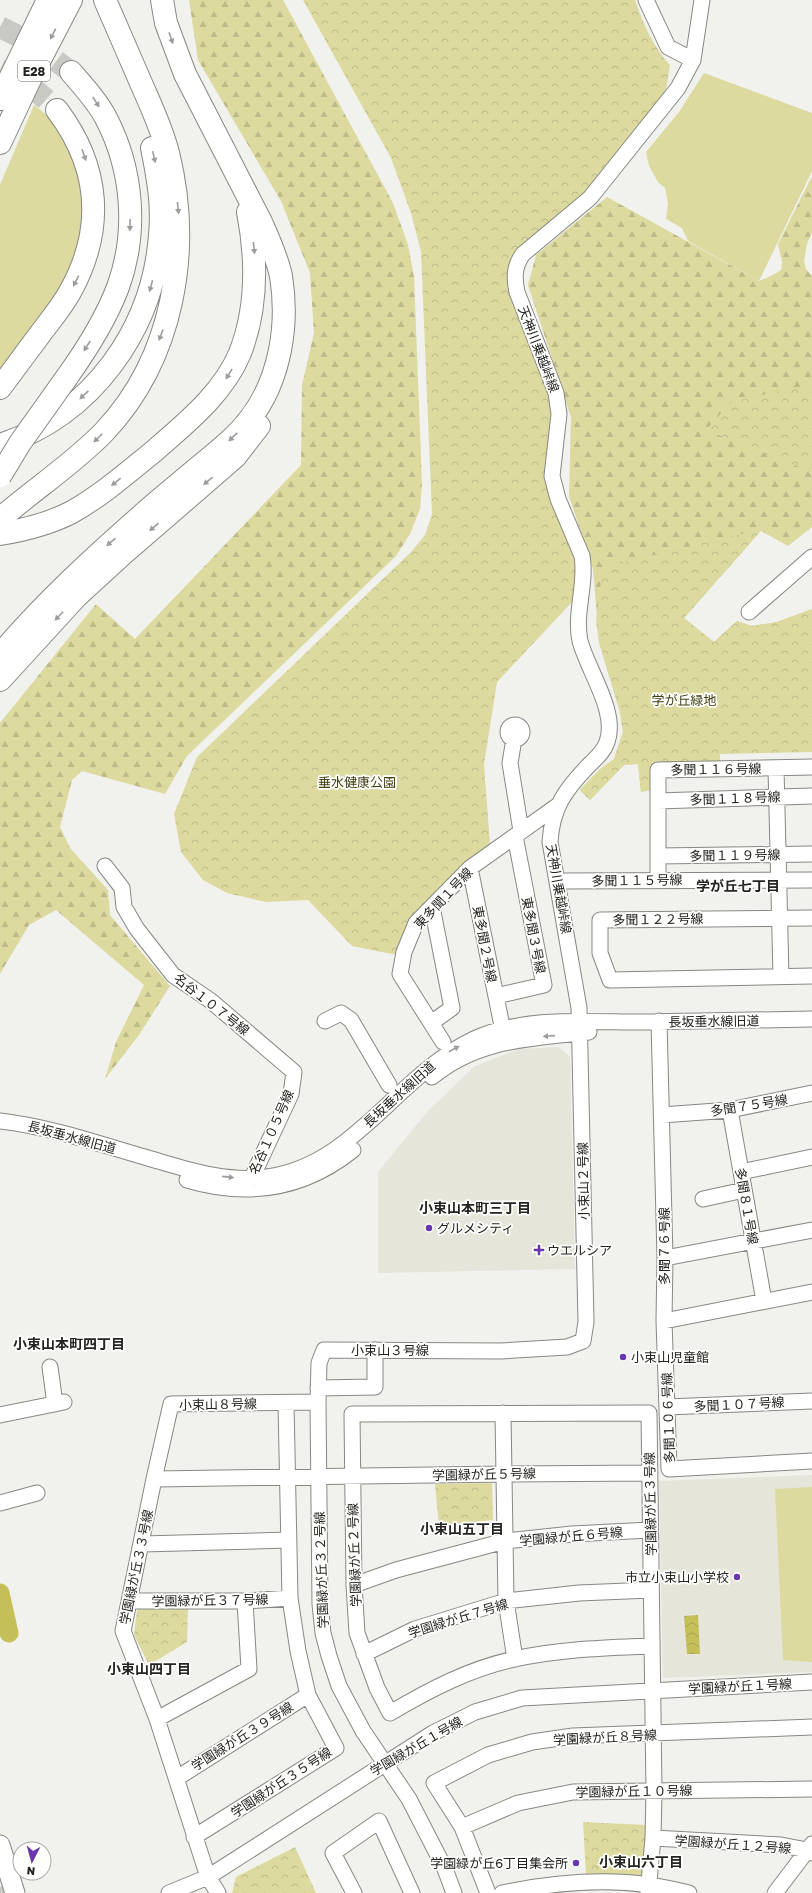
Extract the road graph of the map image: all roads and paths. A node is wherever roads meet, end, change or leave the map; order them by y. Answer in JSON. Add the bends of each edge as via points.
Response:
{"nodes":[{"id":1,"x":48,"y":0,"type":"edge"},
{"id":2,"x":71,"y":0,"type":"edge"},
{"id":3,"x":105,"y":0,"type":"edge"},
{"id":4,"x":162,"y":0,"type":"edge"},
{"id":5,"x":646,"y":0,"type":"edge"},
{"id":6,"x":702,"y":0,"type":"edge"},
{"id":7,"x":693,"y":60,"type":"junction"},
{"id":8,"x":71,"y":72,"type":"tunnel mouth"},
{"id":9,"x":0,"y":99,"type":"edge"},
{"id":10,"x":57,"y":110,"type":"tunnel mouth"},
{"id":11,"x":0,"y":143,"type":"edge"},
{"id":12,"x":235,"y":170,"type":"junction"},
{"id":13,"x":272,"y":248,"type":"junction"},
{"id":14,"x":0,"y":388,"type":"edge"},
{"id":15,"x":0,"y":445,"type":"edge"},
{"id":16,"x":0,"y":476,"type":"edge"},
{"id":17,"x":0,"y":519,"type":"edge"},
{"id":18,"x":0,"y":534,"type":"edge"},
{"id":19,"x":812,"y":557,"type":"edge"},
{"id":20,"x":749,"y":612,"type":"dead end"},
{"id":21,"x":0,"y":655,"type":"edge"},
{"id":22,"x":0,"y":680,"type":"edge"},
{"id":23,"x":514,"y":739,"type":"dead end"},
{"id":24,"x":812,"y":767,"type":"edge"},
{"id":25,"x":776,"y":768,"type":"junction"},
{"id":26,"x":812,"y":796,"type":"edge"},
{"id":27,"x":777,"y":797,"type":"junction"},
{"id":28,"x":658,"y":801,"type":"junction"},
{"id":29,"x":557,"y":806,"type":"junction"},
{"id":30,"x":518,"y":834,"type":"junction"},
{"id":31,"x":812,"y":854,"type":"edge"},
{"id":32,"x":779,"y":855,"type":"junction"},
{"id":33,"x":658,"y":856,"type":"junction"},
{"id":34,"x":105,"y":866,"type":"dead end"},
{"id":35,"x":470,"y":868,"type":"junction"},
{"id":36,"x":658,"y":880,"type":"junction"},
{"id":37,"x":779,"y":880,"type":"junction"},
{"id":38,"x":812,"y":880,"type":"edge"},
{"id":39,"x":557,"y":881,"type":"junction"},
{"id":40,"x":432,"y":907,"type":"junction"},
{"id":41,"x":780,"y":918,"type":"junction"},
{"id":42,"x":812,"y":918,"type":"edge"},
{"id":43,"x":812,"y":976,"type":"edge"},
{"id":44,"x":781,"y":977,"type":"junction"},
{"id":45,"x":496,"y":996,"type":"junction"},
{"id":46,"x":812,"y":1019,"type":"edge"},
{"id":47,"x":501,"y":1020,"type":"dead end"},
{"id":48,"x":325,"y":1021,"type":"dead end"},
{"id":49,"x":431,"y":1023,"type":"junction"},
{"id":50,"x":658,"y":1026,"type":"junction"},
{"id":51,"x":579,"y":1028,"type":"junction"},
{"id":52,"x":812,"y":1028,"type":"edge"},
{"id":53,"x":443,"y":1042,"type":"dead end"},
{"id":54,"x":278,"y":1057,"type":"joint"},
{"id":55,"x":389,"y":1085,"type":"dead end"},
{"id":56,"x":812,"y":1093,"type":"edge"},
{"id":57,"x":730,"y":1110,"type":"junction"},
{"id":58,"x":662,"y":1115,"type":"junction"},
{"id":59,"x":0,"y":1121,"type":"edge"},
{"id":60,"x":0,"y":1131,"type":"edge"},
{"id":61,"x":812,"y":1157,"type":"edge"},
{"id":62,"x":741,"y":1172,"type":"junction"},
{"id":63,"x":249,"y":1184,"type":"junction"},
{"id":64,"x":744,"y":1190,"type":"junction"},
{"id":65,"x":703,"y":1199,"type":"dead end"},
{"id":66,"x":812,"y":1230,"type":"edge"},
{"id":67,"x":753,"y":1241,"type":"junction"},
{"id":68,"x":665,"y":1258,"type":"junction"},
{"id":69,"x":812,"y":1292,"type":"edge"},
{"id":70,"x":764,"y":1301,"type":"junction"},
{"id":71,"x":664,"y":1320,"type":"junction"},
{"id":72,"x":583,"y":1340,"type":"joint"},
{"id":73,"x":375,"y":1350,"type":"junction"},
{"id":74,"x":50,"y":1367,"type":"dead end"},
{"id":75,"x":318,"y":1395,"type":"junction"},
{"id":76,"x":812,"y":1401,"type":"edge"},
{"id":77,"x":286,"y":1403,"type":"junction"},
{"id":78,"x":667,"y":1407,"type":"junction"},
{"id":79,"x":649,"y":1413,"type":"joint"},
{"id":80,"x":503,"y":1414,"type":"junction"},
{"id":81,"x":0,"y":1415,"type":"edge"},
{"id":82,"x":812,"y":1461,"type":"edge"},
{"id":83,"x":650,"y":1473,"type":"junction"},
{"id":84,"x":504,"y":1474,"type":"junction"},
{"id":85,"x":287,"y":1477,"type":"junction"},
{"id":86,"x":318,"y":1477,"type":"junction"},
{"id":87,"x":352,"y":1477,"type":"junction"},
{"id":88,"x":154,"y":1479,"type":"junction"},
{"id":89,"x":37,"y":1493,"type":"dead end"},
{"id":90,"x":0,"y":1503,"type":"edge"},
{"id":91,"x":650,"y":1530,"type":"junction"},
{"id":92,"x":289,"y":1540,"type":"junction"},
{"id":93,"x":505,"y":1541,"type":"junction"},
{"id":94,"x":142,"y":1544,"type":"junction"},
{"id":95,"x":354,"y":1585,"type":"junction"},
{"id":96,"x":651,"y":1590,"type":"junction"},
{"id":97,"x":290,"y":1598,"type":"junction"},
{"id":98,"x":130,"y":1601,"type":"junction"},
{"id":99,"x":245,"y":1601,"type":"junction"},
{"id":100,"x":506,"y":1601,"type":"junction"},
{"id":101,"x":651,"y":1646,"type":"junction"},
{"id":102,"x":364,"y":1654,"type":"junction"},
{"id":103,"x":515,"y":1659,"type":"junction"},
{"id":104,"x":812,"y":1682,"type":"edge"},
{"id":105,"x":652,"y":1690,"type":"junction"},
{"id":106,"x":308,"y":1695,"type":"junction"},
{"id":107,"x":157,"y":1719,"type":"junction"},
{"id":108,"x":812,"y":1727,"type":"edge"},
{"id":109,"x":653,"y":1734,"type":"junction"},
{"id":110,"x":384,"y":1764,"type":"junction"},
{"id":111,"x":177,"y":1778,"type":"junction"},
{"id":112,"x":812,"y":1789,"type":"edge"},
{"id":113,"x":654,"y":1791,"type":"junction"},
{"id":114,"x":462,"y":1827,"type":"junction"},
{"id":115,"x":194,"y":1837,"type":"junction"},
{"id":116,"x":653,"y":1838,"type":"junction"},
{"id":117,"x":0,"y":1845,"type":"edge"},
{"id":118,"x":810,"y":1849,"type":"edge"},
{"id":119,"x":208,"y":1877,"type":"junction"},
{"id":120,"x":649,"y":1889,"type":"edge"},
{"id":121,"x":15,"y":1893,"type":"edge"},
{"id":122,"x":169,"y":1893,"type":"edge"},
{"id":123,"x":218,"y":1893,"type":"edge"},
{"id":124,"x":354,"y":1893,"type":"edge"},
{"id":125,"x":412,"y":1893,"type":"edge"},
{"id":126,"x":454,"y":1893,"type":"edge"},
{"id":127,"x":488,"y":1893,"type":"edge"},
{"id":128,"x":502,"y":1893,"type":"edge"},
{"id":129,"x":689,"y":1893,"type":"edge"},
{"id":130,"x":775,"y":1893,"type":"edge"}],
"edges":[{"from":1,"to":9,"type":"highway","number":"E28"},
{"from":2,"to":11,"type":"highway","number":"E28","one_way":true},
{"from":3,"to":15,"type":"highway","one_way":true,"via":[[135,90],[157,173],[160,234],[153,281],[141,316],[128,342],[94,386],[74,406],[43,426]]},
{"from":3,"to":17,"type":"highway","one_way":true,"via":[[158,122],[175,182],[179,243],[177,275],[171,306],[162,336],[139,386],[123,409],[86,450]]},
{"from":4,"to":12,"type":"highway","one_way":true,"via":[[166,23],[185,74]]},
{"from":5,"to":7,"type":"street","via":[[668,47]]},
{"from":6,"to":7,"type":"street","name":"天神川乗越峠線"},
{"from":7,"to":29,"type":"street","name":"天神川乗越峠線","via":[[678,88],[620,164],[590,198],[523,254],[516,266],[517,292],[556,393],[559,414],[552,476],[558,499],[582,560],[580,639],[607,712],[610,727],[605,748],[564,793]]},
{"from":8,"to":16,"type":"highway","one_way":true,"bridge":true,"via":[[106,118],[126,174],[130,202],[130,231],[126,258],[108,311]]},
{"from":10,"to":14,"type":"highway","one_way":true,"via":[[80,145],[92,185],[93,206],[88,250],[70,293]]},
{"from":12,"to":13,"type":"highway"},
{"from":12,"to":18,"type":"highway","one_way":true,"via":[[252,230],[255,280],[247,334],[240,354],[225,380],[185,424],[92,500],[51,521]]},
{"from":13,"to":21,"type":"highway","one_way":true,"via":[[284,299],[283,321],[276,364],[269,386],[249,420],[233,437],[76,574]]},
{"from":13,"to":22,"type":"highway","one_way":true,"via":[[283,274],[289,337],[281,379],[262,422],[235,457],[76,597]]},
{"from":19,"to":20,"type":"street"},
{"from":23,"to":30,"type":"street","via":[[510,763]]},
{"from":24,"to":25,"type":"street","name":"多聞１１６号線"},
{"from":25,"to":27,"type":"street"},
{"from":25,"to":28,"type":"street","name":"多聞１１６号線","via":[[658,770]]},
{"from":26,"to":27,"type":"street","name":"多聞１１８号線"},
{"from":27,"to":28,"type":"street","name":"多聞１１８号線"},
{"from":27,"to":32,"type":"street"},
{"from":28,"to":33,"type":"street","name":"多聞１１６号線"},
{"from":29,"to":30,"type":"street","name":"東多聞１号線"},
{"from":29,"to":39,"type":"street","name":"天神川乗越峠線","via":[[552,819],[550,842]]},
{"from":30,"to":35,"type":"street","name":"東多聞１号線"},
{"from":30,"to":45,"type":"street","name":"東多聞３号線","via":[[544,985]]},
{"from":31,"to":32,"type":"street","name":"多聞１１９号線"},
{"from":32,"to":33,"type":"street","name":"多聞１１９号線"},
{"from":32,"to":37,"type":"street"},
{"from":33,"to":36,"type":"street","name":"多聞１１６号線"},
{"from":34,"to":54,"type":"street","name":"名谷１０７号線","via":[[122,888],[124,907],[137,929],[173,975],[211,1001]]},
{"from":35,"to":40,"type":"street","name":"東多聞１号線"},
{"from":35,"to":45,"type":"street","name":"東多聞２号線"},
{"from":36,"to":37,"type":"street","name":"多聞１１５号線"},
{"from":36,"to":39,"type":"street","name":"多聞１１５号線"},
{"from":37,"to":38,"type":"street","name":"多聞１１５号線"},
{"from":37,"to":41,"type":"street"},
{"from":39,"to":51,"type":"street","name":"天神川乗越峠線","via":[[579,1008]]},
{"from":40,"to":49,"type":"street","via":[[452,1008]]},
{"from":40,"to":49,"type":"street","name":"東多聞１号線","via":[[416,923],[404,952],[400,974]]},
{"from":41,"to":42,"type":"street","name":"多聞１２２号線"},
{"from":41,"to":44,"type":"street"},
{"from":41,"to":44,"type":"street","name":"多聞１２２号線","via":[[600,920],[600,953],[610,980]]},
{"from":43,"to":44,"type":"street","name":"多聞１２２号線"},
{"from":45,"to":47,"type":"street","name":"東多聞２号線"},
{"from":46,"to":50,"type":"street","name":"長坂垂水線旧道"},
{"from":48,"to":55,"type":"street","via":[[342,1013],[351,1020]]},
{"from":49,"to":53,"type":"street","name":"東多聞１号線"},
{"from":50,"to":51,"type":"street","name":"長坂垂水線旧道"},
{"from":50,"to":52,"type":"street","name":"長坂垂水線旧道"},
{"from":50,"to":58,"type":"street","name":"多聞７６号線"},
{"from":51,"to":63,"type":"street","name":"長坂垂水線旧道","via":[[548,1023],[516,1027],[477,1038],[433,1063],[354,1135],[324,1158],[296,1171]]},
{"from":51,"to":72,"type":"street","name":"小束山２号線","via":[[586,1322]]},
{"from":54,"to":63,"type":"street","name":"名谷１０５号線","via":[[294,1072],[291,1094]]},
{"from":56,"to":57,"type":"street","name":"多聞７５号線"},
{"from":57,"to":58,"type":"street","name":"多聞７５号線"},
{"from":57,"to":62,"type":"street","name":"多聞８１号線"},
{"from":58,"to":68,"type":"street","name":"多聞７６号線"},
{"from":59,"to":63,"type":"street","name":"長坂垂水線旧道","one_way":true,"via":[[62,1132],[197,1172]]},
{"from":60,"to":63,"type":"street","name":"長坂垂水線旧道","via":[[59,1142],[206,1185]]},
{"from":61,"to":62,"type":"street"},
{"from":62,"to":64,"type":"street","name":"多聞８１号線"},
{"from":64,"to":65,"type":"street"},
{"from":64,"to":67,"type":"street","name":"多聞８１号線"},
{"from":66,"to":67,"type":"street"},
{"from":67,"to":68,"type":"street"},
{"from":67,"to":70,"type":"street","name":"多聞８１号線"},
{"from":68,"to":71,"type":"street","name":"多聞７６号線"},
{"from":69,"to":70,"type":"street"},
{"from":70,"to":71,"type":"street"},
{"from":71,"to":78,"type":"street","name":"多聞１０６号線"},
{"from":72,"to":73,"type":"street","name":"小束山３号線","via":[[567,1347],[508,1350]]},
{"from":73,"to":75,"type":"street","name":"小束山８号線","via":[[375,1387]]},
{"from":73,"to":75,"type":"street","name":"小束山３号線","via":[[324,1350],[319,1363]]},
{"from":74,"to":81,"type":"street","via":[[59,1403]]},
{"from":75,"to":77,"type":"street","name":"小束山８号線"},
{"from":75,"to":86,"type":"street","name":"小束山３号線"},
{"from":76,"to":78,"type":"street","name":"多聞１０７号線"},
{"from":77,"to":85,"type":"street","name":"学園緑が丘３５号線"},
{"from":77,"to":88,"type":"street","name":"小束山８号線","via":[[171,1404]]},
{"from":78,"to":82,"type":"street","name":"多聞１０６号線","via":[[668,1469]]},
{"from":79,"to":80,"type":"street","name":"学園緑が丘２号線"},
{"from":79,"to":83,"type":"street","name":"学園緑が丘３号線"},
{"from":80,"to":84,"type":"street"},
{"from":80,"to":87,"type":"street","name":"学園緑が丘２号線","via":[[352,1414]]},
{"from":83,"to":84,"type":"street","name":"学園緑が丘５号線"},
{"from":83,"to":91,"type":"street","name":"学園緑が丘３号線"},
{"from":84,"to":87,"type":"street","name":"学園緑が丘５号線"},
{"from":84,"to":93,"type":"street"},
{"from":85,"to":86,"type":"street"},
{"from":85,"to":88,"type":"street"},
{"from":85,"to":92,"type":"street","name":"学園緑が丘３５号線"},
{"from":86,"to":87,"type":"street","name":"学園緑が丘５号線"},
{"from":86,"to":110,"type":"street","name":"学園緑が丘３２号線","via":[[320,1604],[323,1634],[342,1692],[362,1731]]},
{"from":87,"to":95,"type":"street","name":"学園緑が丘２号線"},
{"from":88,"to":94,"type":"street","name":"学園緑が丘３３号線"},
{"from":89,"to":90,"type":"street"},
{"from":91,"to":93,"type":"street","name":"学園緑が丘６号線"},
{"from":91,"to":96,"type":"street","name":"学園緑が丘３号線"},
{"from":92,"to":94,"type":"street"},
{"from":92,"to":97,"type":"street","name":"学園緑が丘３５号線"},
{"from":93,"to":95,"type":"street","name":"学園緑が丘６号線","via":[[396,1570]]},
{"from":93,"to":100,"type":"street"},
{"from":94,"to":98,"type":"street","name":"学園緑が丘３３号線"},
{"from":95,"to":102,"type":"street","name":"学園緑が丘２号線","via":[[357,1633]]},
{"from":96,"to":100,"type":"street","name":"学園緑が丘７号線","via":[[579,1593]]},
{"from":96,"to":101,"type":"street","name":"学園緑が丘３号線"},
{"from":97,"to":99,"type":"street","name":"学園緑が丘３７号線"},
{"from":97,"to":106,"type":"street","name":"学園緑が丘３５号線"},
{"from":98,"to":99,"type":"street","name":"学園緑が丘３７号線"},
{"from":98,"to":107,"type":"street","name":"学園緑が丘３３号線","via":[[124,1631]]},
{"from":99,"to":107,"type":"street","via":[[249,1669]]},
{"from":100,"to":102,"type":"street","name":"学園緑が丘７号線","via":[[415,1629]]},
{"from":100,"to":103,"type":"street"},
{"from":101,"to":103,"type":"street","name":"学園緑が丘２号線","via":[[583,1649]]},
{"from":101,"to":105,"type":"street","name":"学園緑が丘３号線"},
{"from":102,"to":103,"type":"street","name":"学園緑が丘２号線","via":[[390,1713],[432,1689],[469,1673]]},
{"from":104,"to":105,"type":"street","name":"学園緑が丘１号線"},
{"from":105,"to":109,"type":"street","name":"学園緑が丘３号線"},
{"from":105,"to":110,"type":"street","name":"学園緑が丘１号線","via":[[522,1698],[475,1712],[433,1733]]},
{"from":106,"to":111,"type":"street","name":"学園緑が丘３９号線"},
{"from":106,"to":115,"type":"street","name":"学園緑が丘３５号線","via":[[336,1748]]},
{"from":107,"to":111,"type":"street","name":"学園緑が丘３３号線"},
{"from":108,"to":109,"type":"street","name":"学園緑が丘８号線"},
{"from":109,"to":113,"type":"street","name":"学園緑が丘３号線"},
{"from":109,"to":114,"type":"street","name":"学園緑が丘８号線","via":[[573,1736],[532,1742],[488,1755],[434,1782]]},
{"from":110,"to":119,"type":"street","name":"学園緑が丘１号線"},
{"from":110,"to":126,"type":"street","name":"学園緑が丘３２号線","via":[[409,1799],[446,1869]]},
{"from":111,"to":115,"type":"street","name":"学園緑が丘３３号線"},
{"from":112,"to":113,"type":"street","name":"学園緑が丘１０号線"},
{"from":113,"to":114,"type":"street","name":"学園緑が丘１０号線","via":[[573,1792],[518,1804]]},
{"from":113,"to":116,"type":"street","name":"学園緑が丘３号線"},
{"from":114,"to":127,"type":"street","name":"学園緑が丘８号線"},
{"from":115,"to":119,"type":"street","name":"学園緑が丘３３号線"},
{"from":116,"to":118,"type":"street","name":"学園緑が丘１２号線"},
{"from":116,"to":120,"type":"street","name":"学園緑が丘３号線"},
{"from":117,"to":121,"type":"main road"},
{"from":118,"to":130,"type":"street"},
{"from":119,"to":122,"type":"street","name":"学園緑が丘１号線"},
{"from":119,"to":123,"type":"street","name":"学園緑が丘３３号線"},
{"from":120,"to":128,"type":"street","via":[[587,1882],[543,1885]]},
{"from":120,"to":129,"type":"street"},
{"from":124,"to":125,"type":"street","via":[[334,1853],[379,1821]]}]}
